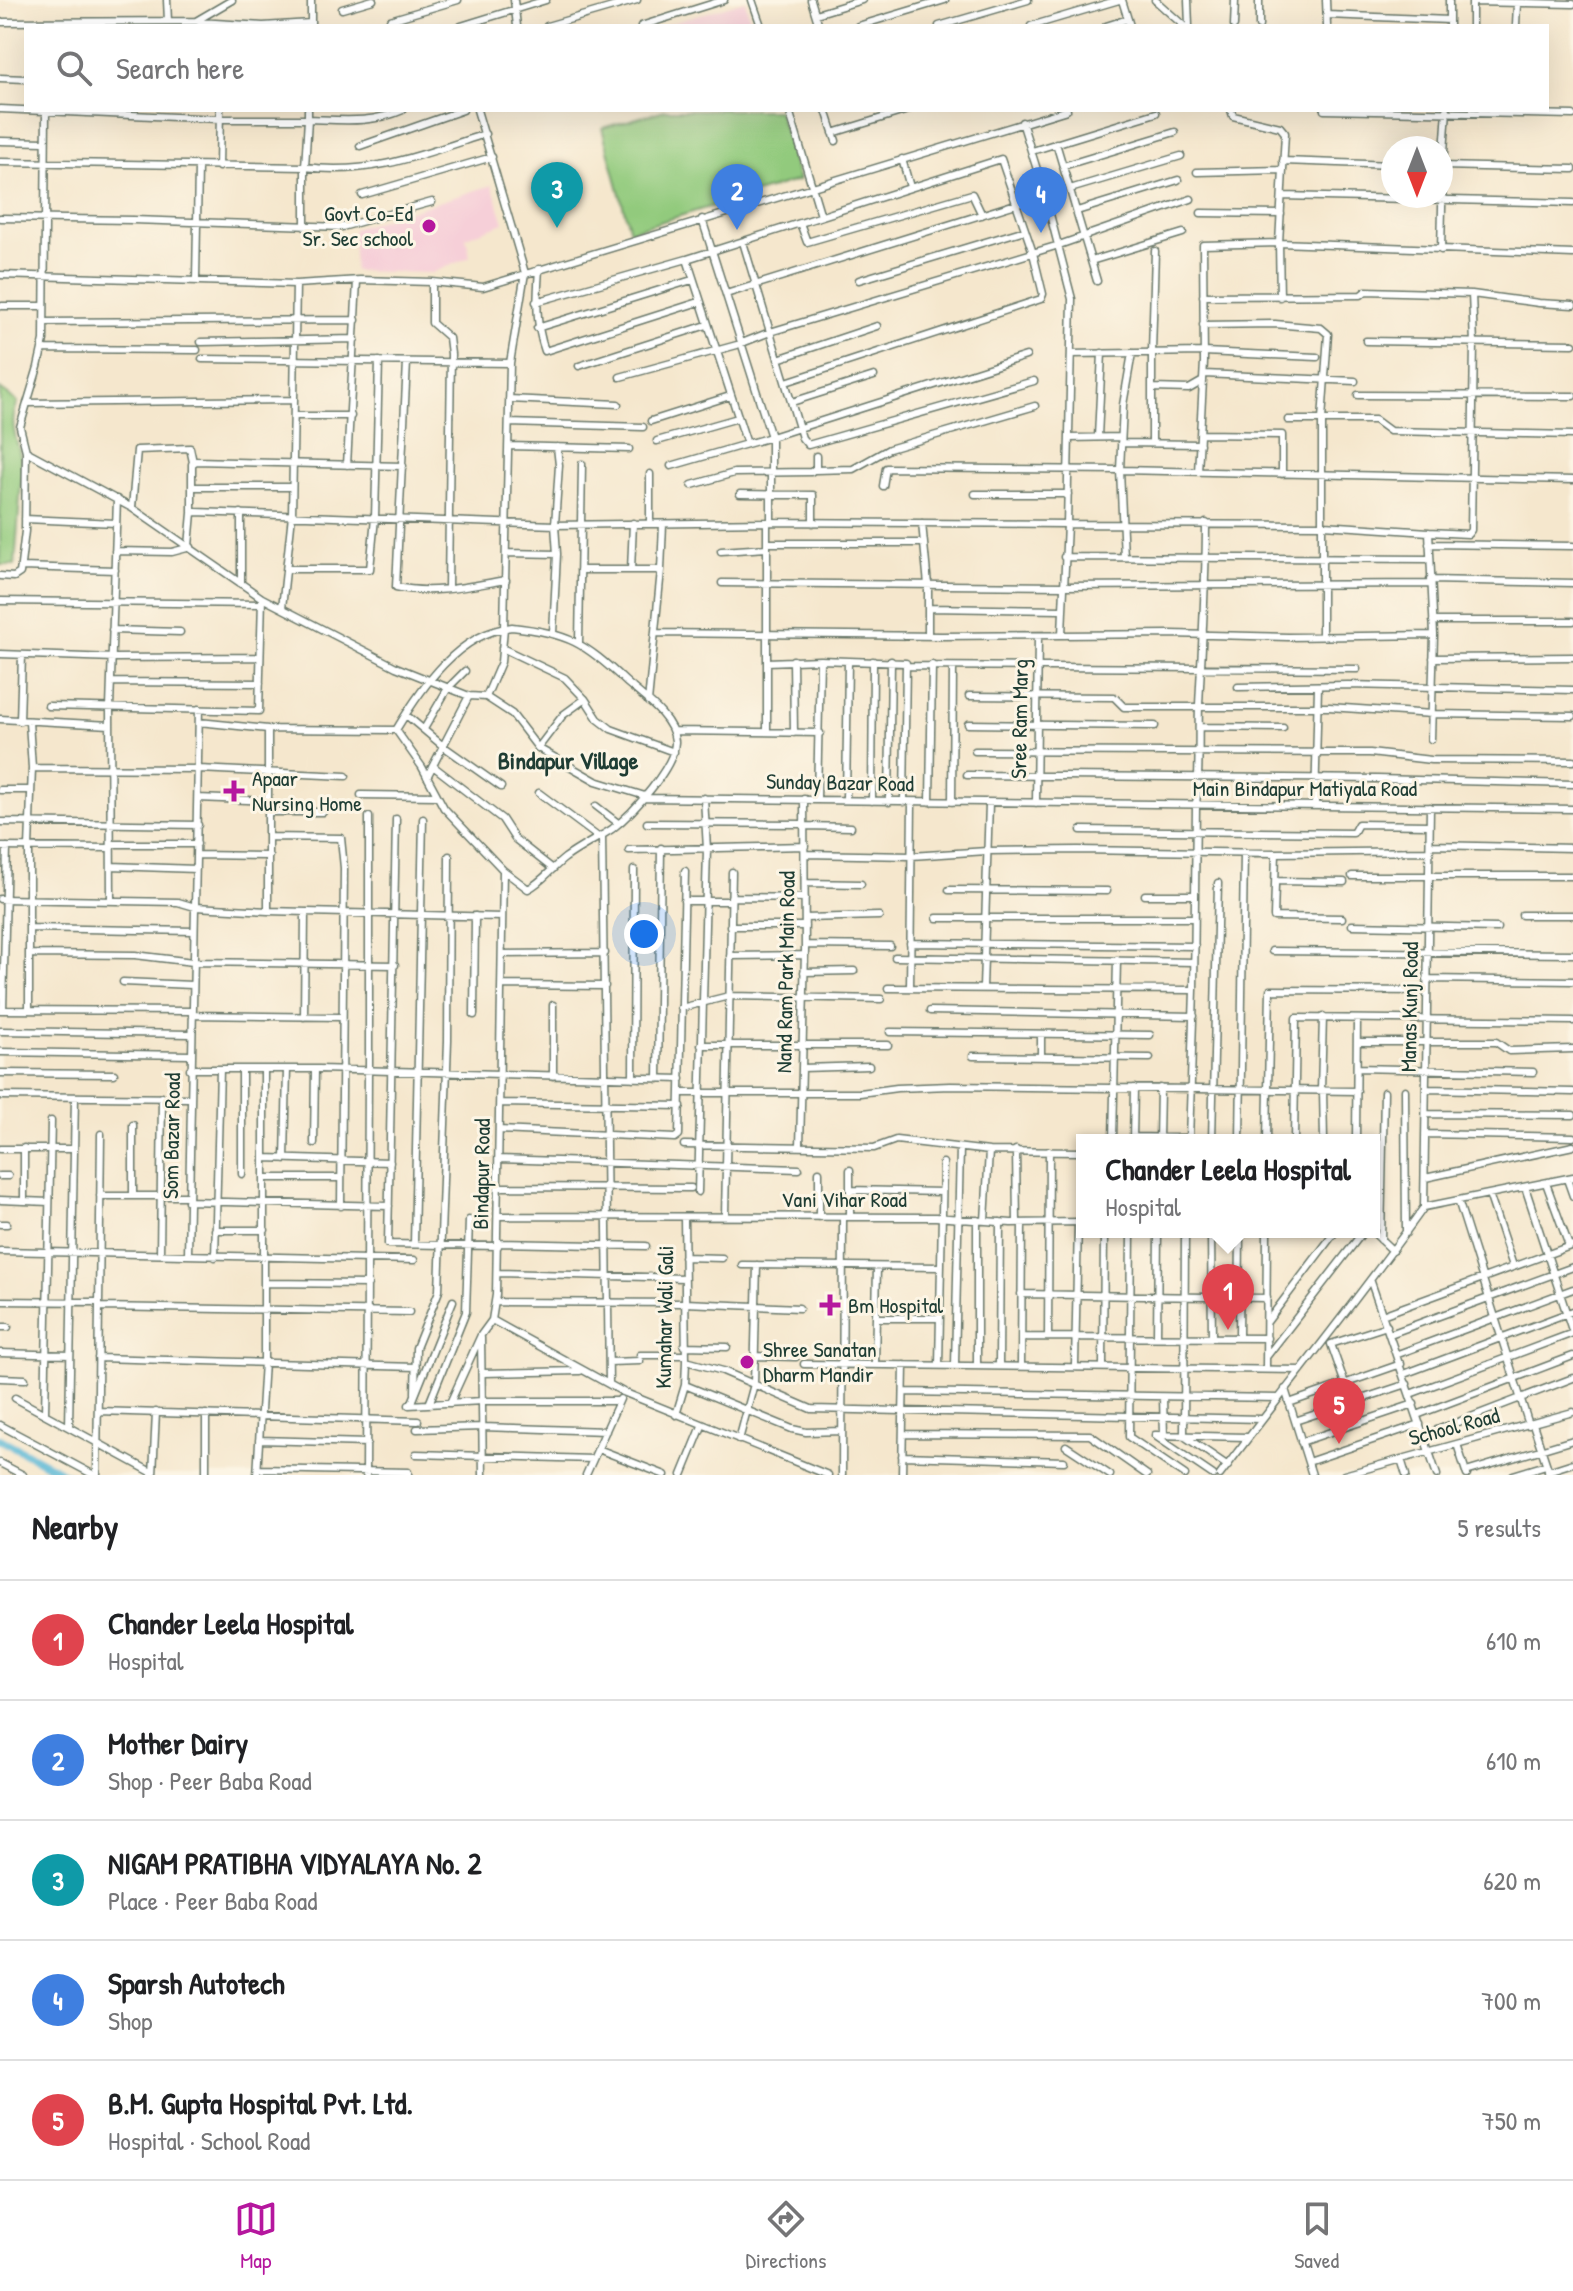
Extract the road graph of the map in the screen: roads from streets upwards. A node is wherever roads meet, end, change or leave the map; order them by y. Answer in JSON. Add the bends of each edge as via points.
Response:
{"nodes":[{"id":1,"x":167,"y":0,"type":"edge"},
{"id":2,"x":232,"y":0,"type":"edge"},
{"id":3,"x":311,"y":0,"type":"edge"},
{"id":4,"x":373,"y":0,"type":"edge"},
{"id":5,"x":458,"y":0,"type":"edge"},
{"id":6,"x":514,"y":0,"type":"edge"},
{"id":7,"x":546,"y":0,"type":"edge"},
{"id":8,"x":637,"y":0,"type":"edge"},
{"id":9,"x":724,"y":0,"type":"edge"},
{"id":10,"x":752,"y":0,"type":"edge"},
{"id":11,"x":811,"y":0,"type":"edge"},
{"id":12,"x":862,"y":0,"type":"edge"},
{"id":13,"x":945,"y":0,"type":"edge"},
{"id":14,"x":1028,"y":0,"type":"edge"},
{"id":15,"x":1121,"y":0,"type":"edge"},
{"id":16,"x":1155,"y":0,"type":"edge"},
{"id":17,"x":1188,"y":0,"type":"edge"},
{"id":18,"x":1235,"y":0,"type":"edge"},
{"id":19,"x":1259,"y":0,"type":"edge"},
{"id":20,"x":1326,"y":0,"type":"edge"},
{"id":21,"x":1449,"y":0,"type":"edge"},
{"id":22,"x":1517,"y":3,"type":"junction"},
{"id":23,"x":1573,"y":4,"type":"edge"},
{"id":24,"x":342,"y":9,"type":"dead end"},
{"id":25,"x":514,"y":10,"type":"junction"},
{"id":26,"x":816,"y":14,"type":"junction"},
{"id":27,"x":1327,"y":15,"type":"junction"},
{"id":28,"x":390,"y":20,"type":"dead end"},
{"id":29,"x":168,"y":21,"type":"junction"},
{"id":30,"x":196,"y":21,"type":"junction"},
{"id":31,"x":0,"y":22,"type":"edge"},
{"id":32,"x":1129,"y":22,"type":"edge"},
{"id":33,"x":47,"y":23,"type":"edge"},
{"id":34,"x":1449,"y":23,"type":"edge"},
{"id":35,"x":236,"y":24,"type":"edge"},
{"id":36,"x":311,"y":24,"type":"edge"},
{"id":37,"x":468,"y":24,"type":"edge"},
{"id":38,"x":517,"y":24,"type":"edge"},
{"id":39,"x":554,"y":24,"type":"edge"},
{"id":40,"x":647,"y":24,"type":"edge"},
{"id":41,"x":760,"y":24,"type":"edge"},
{"id":42,"x":818,"y":24,"type":"edge"},
{"id":43,"x":865,"y":24,"type":"edge"},
{"id":44,"x":946,"y":24,"type":"edge"},
{"id":45,"x":1038,"y":24,"type":"edge"},
{"id":46,"x":1184,"y":24,"type":"edge"},
{"id":47,"x":1186,"y":24,"type":"edge"},
{"id":48,"x":1234,"y":24,"type":"edge"},
{"id":49,"x":1259,"y":24,"type":"edge"},
{"id":50,"x":1327,"y":24,"type":"edge"},
{"id":51,"x":1472,"y":24,"type":"edge"},
{"id":52,"x":1516,"y":24,"type":"edge"},
{"id":53,"x":0,"y":78,"type":"edge"},
{"id":54,"x":24,"y":79,"type":"edge"},
{"id":55,"x":0,"y":109,"type":"edge"},
{"id":56,"x":24,"y":110,"type":"edge"},
{"id":57,"x":46,"y":112,"type":"edge"},
{"id":58,"x":68,"y":112,"type":"edge"},
{"id":59,"x":220,"y":112,"type":"edge"},
{"id":60,"x":308,"y":112,"type":"edge"},
{"id":61,"x":397,"y":112,"type":"edge"},
{"id":62,"x":457,"y":112,"type":"edge"},
{"id":63,"x":478,"y":112,"type":"edge"},
{"id":64,"x":790,"y":112,"type":"edge"},
{"id":65,"x":827,"y":112,"type":"edge"},
{"id":66,"x":901,"y":112,"type":"edge"},
{"id":67,"x":1060,"y":112,"type":"edge"},
{"id":68,"x":1232,"y":112,"type":"edge"},
{"id":69,"x":1447,"y":112,"type":"edge"},
{"id":70,"x":1515,"y":112,"type":"edge"},
{"id":71,"x":1156,"y":113,"type":"dead end"},
{"id":72,"x":1573,"y":115,"type":"edge"},
{"id":73,"x":219,"y":119,"type":"junction"},
{"id":74,"x":308,"y":119,"type":"junction"},
{"id":75,"x":1022,"y":122,"type":"junction"},
{"id":76,"x":1175,"y":132,"type":"dead end"},
{"id":77,"x":833,"y":133,"type":"junction"},
{"id":78,"x":485,"y":134,"type":"junction"},
{"id":79,"x":1445,"y":136,"type":"edge"},
{"id":80,"x":0,"y":141,"type":"edge"},
{"id":81,"x":836,"y":141,"type":"dead end"},
{"id":82,"x":45,"y":142,"type":"junction"},
{"id":83,"x":1056,"y":143,"type":"junction"},
{"id":84,"x":360,"y":146,"type":"dead end"},
{"id":85,"x":1032,"y":151,"type":"junction"},
{"id":86,"x":1181,"y":156,"type":"dead end"},
{"id":87,"x":492,"y":157,"type":"junction"},
{"id":88,"x":902,"y":159,"type":"junction"},
{"id":89,"x":1283,"y":161,"type":"junction"},
{"id":90,"x":0,"y":162,"type":"edge"},
{"id":91,"x":45,"y":162,"type":"junction"},
{"id":92,"x":1381,"y":165,"type":"edge"},
{"id":93,"x":1063,"y":166,"type":"junction"},
{"id":94,"x":1453,"y":166,"type":"edge"},
{"id":95,"x":198,"y":167,"type":"junction"},
{"id":96,"x":219,"y":167,"type":"junction"},
{"id":97,"x":305,"y":167,"type":"junction"},
{"id":98,"x":1573,"y":169,"type":"edge"},
{"id":99,"x":1282,"y":170,"type":"junction"},
{"id":100,"x":1197,"y":172,"type":"dead end"},
{"id":101,"x":1178,"y":180,"type":"dead end"},
{"id":102,"x":812,"y":186,"type":"junction"},
{"id":103,"x":910,"y":187,"type":"junction"},
{"id":104,"x":1070,"y":189,"type":"junction"},
{"id":105,"x":362,"y":195,"type":"dead end"},
{"id":106,"x":1045,"y":195,"type":"junction"},
{"id":107,"x":1282,"y":196,"type":"junction"},
{"id":108,"x":1191,"y":199,"type":"dead end"},
{"id":109,"x":1381,"y":199,"type":"edge"},
{"id":110,"x":1453,"y":201,"type":"edge"},
{"id":111,"x":432,"y":202,"type":"dead end"},
{"id":112,"x":1573,"y":203,"type":"edge"},
{"id":113,"x":1016,"y":204,"type":"junction"},
{"id":114,"x":1442,"y":208,"type":"edge"},
{"id":115,"x":1077,"y":211,"type":"junction"},
{"id":116,"x":1201,"y":213,"type":"dead end"},
{"id":117,"x":1281,"y":214,"type":"junction"},
{"id":118,"x":982,"y":215,"type":"junction"},
{"id":119,"x":821,"y":216,"type":"junction"},
{"id":120,"x":0,"y":218,"type":"edge"},
{"id":121,"x":45,"y":218,"type":"junction"},
{"id":122,"x":702,"y":219,"type":"junction"},
{"id":123,"x":198,"y":222,"type":"junction"},
{"id":124,"x":800,"y":223,"type":"junction"},
{"id":125,"x":305,"y":227,"type":"junction"},
{"id":126,"x":1025,"y":230,"type":"junction"},
{"id":127,"x":1183,"y":233,"type":"dead end"},
{"id":128,"x":1084,"y":237,"type":"junction"},
{"id":129,"x":743,"y":242,"type":"junction"},
{"id":130,"x":1279,"y":243,"type":"junction"},
{"id":131,"x":1059,"y":245,"type":"junction"},
{"id":132,"x":1441,"y":250,"type":"junction"},
{"id":133,"x":713,"y":251,"type":"junction"},
{"id":134,"x":1155,"y":251,"type":"dead end"},
{"id":135,"x":1033,"y":253,"type":"junction"},
{"id":136,"x":1573,"y":254,"type":"edge"},
{"id":137,"x":687,"y":259,"type":"junction"},
{"id":138,"x":1091,"y":261,"type":"junction"},
{"id":139,"x":539,"y":269,"type":"junction"},
{"id":140,"x":525,"y":273,"type":"junction"},
{"id":141,"x":0,"y":275,"type":"edge"},
{"id":142,"x":44,"y":276,"type":"junction"},
{"id":143,"x":196,"y":280,"type":"junction"},
{"id":144,"x":692,"y":280,"type":"junction"},
{"id":145,"x":859,"y":280,"type":"dead end"},
{"id":146,"x":357,"y":281,"type":"junction"},
{"id":147,"x":1097,"y":281,"type":"dead end"},
{"id":148,"x":432,"y":282,"type":"junction"},
{"id":149,"x":296,"y":284,"type":"junction"},
{"id":150,"x":756,"y":285,"type":"junction"},
{"id":151,"x":726,"y":294,"type":"junction"},
{"id":152,"x":1472,"y":294,"type":"junction"},
{"id":153,"x":1203,"y":296,"type":"junction"},
{"id":154,"x":1280,"y":297,"type":"junction"},
{"id":155,"x":536,"y":302,"type":"junction"},
{"id":156,"x":699,"y":302,"type":"junction"},
{"id":157,"x":1573,"y":305,"type":"edge"},
{"id":158,"x":0,"y":306,"type":"edge"},
{"id":159,"x":44,"y":306,"type":"junction"},
{"id":160,"x":356,"y":320,"type":"junction"},
{"id":161,"x":44,"y":322,"type":"junction"},
{"id":162,"x":294,"y":322,"type":"junction"},
{"id":163,"x":707,"y":325,"type":"junction"},
{"id":164,"x":1203,"y":325,"type":"junction"},
{"id":165,"x":877,"y":326,"type":"dead end"},
{"id":166,"x":537,"y":328,"type":"junction"},
{"id":167,"x":770,"y":332,"type":"junction"},
{"id":168,"x":355,"y":339,"type":"junction"},
{"id":169,"x":294,"y":341,"type":"junction"},
{"id":170,"x":1366,"y":341,"type":"dead end"},
{"id":171,"x":201,"y":342,"type":"dead end"},
{"id":172,"x":742,"y":343,"type":"junction"},
{"id":173,"x":1474,"y":344,"type":"junction"},
{"id":174,"x":1573,"y":344,"type":"edge"},
{"id":175,"x":43,"y":349,"type":"junction"},
{"id":176,"x":197,"y":350,"type":"dead end"},
{"id":177,"x":715,"y":351,"type":"junction"},
{"id":178,"x":1152,"y":352,"type":"junction"},
{"id":179,"x":1204,"y":352,"type":"junction"},
{"id":180,"x":1102,"y":353,"type":"junction"},
{"id":181,"x":1132,"y":353,"type":"junction"},
{"id":182,"x":1071,"y":354,"type":"junction"},
{"id":183,"x":1026,"y":356,"type":"dead end"},
{"id":184,"x":1317,"y":357,"type":"dead end"},
{"id":185,"x":202,"y":359,"type":"dead end"},
{"id":186,"x":778,"y":359,"type":"junction"},
{"id":187,"x":293,"y":360,"type":"junction"},
{"id":188,"x":354,"y":360,"type":"junction"},
{"id":189,"x":379,"y":361,"type":"junction"},
{"id":190,"x":407,"y":362,"type":"junction"},
{"id":191,"x":451,"y":363,"type":"junction"},
{"id":192,"x":510,"y":363,"type":"junction"},
{"id":193,"x":579,"y":366,"type":"dead end"},
{"id":194,"x":874,"y":376,"type":"dead end"},
{"id":195,"x":620,"y":377,"type":"dead end"},
{"id":196,"x":1203,"y":378,"type":"junction"},
{"id":197,"x":1325,"y":379,"type":"junction"},
{"id":198,"x":1034,"y":381,"type":"dead end"},
{"id":199,"x":1355,"y":381,"type":"dead end"},
{"id":200,"x":786,"y":382,"type":"junction"},
{"id":201,"x":1152,"y":388,"type":"junction"},
{"id":202,"x":1473,"y":394,"type":"junction"},
{"id":203,"x":1358,"y":395,"type":"dead end"},
{"id":204,"x":730,"y":396,"type":"junction"},
{"id":205,"x":1573,"y":396,"type":"edge"},
{"id":206,"x":509,"y":399,"type":"junction"},
{"id":207,"x":294,"y":400,"type":"junction"},
{"id":208,"x":792,"y":402,"type":"junction"},
{"id":209,"x":27,"y":403,"type":"junction"},
{"id":210,"x":618,"y":404,"type":"dead end"},
{"id":211,"x":1035,"y":406,"type":"dead end"},
{"id":212,"x":294,"y":416,"type":"junction"},
{"id":213,"x":351,"y":416,"type":"junction"},
{"id":214,"x":738,"y":418,"type":"junction"},
{"id":215,"x":1288,"y":420,"type":"dead end"},
{"id":216,"x":1322,"y":420,"type":"junction"},
{"id":217,"x":651,"y":421,"type":"dead end"},
{"id":218,"x":509,"y":423,"type":"junction"},
{"id":219,"x":643,"y":427,"type":"dead end"},
{"id":220,"x":800,"y":428,"type":"junction"},
{"id":221,"x":1472,"y":432,"type":"junction"},
{"id":222,"x":1200,"y":434,"type":"junction"},
{"id":223,"x":1573,"y":435,"type":"edge"},
{"id":224,"x":771,"y":437,"type":"junction"},
{"id":225,"x":1098,"y":437,"type":"junction"},
{"id":226,"x":1070,"y":438,"type":"junction"},
{"id":227,"x":1121,"y":440,"type":"junction"},
{"id":228,"x":657,"y":441,"type":"dead end"},
{"id":229,"x":1152,"y":443,"type":"junction"},
{"id":230,"x":747,"y":444,"type":"junction"},
{"id":231,"x":1200,"y":444,"type":"junction"},
{"id":232,"x":509,"y":446,"type":"junction"},
{"id":233,"x":557,"y":447,"type":"junction"},
{"id":234,"x":629,"y":449,"type":"dead end"},
{"id":235,"x":26,"y":451,"type":"junction"},
{"id":236,"x":816,"y":456,"type":"dead end"},
{"id":237,"x":193,"y":462,"type":"junction"},
{"id":238,"x":293,"y":464,"type":"junction"},
{"id":239,"x":582,"y":464,"type":"dead end"},
{"id":240,"x":347,"y":465,"type":"junction"},
{"id":241,"x":376,"y":465,"type":"junction"},
{"id":242,"x":403,"y":466,"type":"junction"},
{"id":243,"x":671,"y":466,"type":"dead end"},
{"id":244,"x":1069,"y":469,"type":"junction"},
{"id":245,"x":815,"y":470,"type":"junction"},
{"id":246,"x":1120,"y":470,"type":"junction"},
{"id":247,"x":771,"y":471,"type":"junction"},
{"id":248,"x":1198,"y":472,"type":"junction"},
{"id":249,"x":650,"y":474,"type":"dead end"},
{"id":250,"x":1282,"y":474,"type":"junction"},
{"id":251,"x":1324,"y":475,"type":"junction"},
{"id":252,"x":1472,"y":479,"type":"junction"},
{"id":253,"x":1573,"y":480,"type":"edge"},
{"id":254,"x":692,"y":485,"type":"dead end"},
{"id":255,"x":883,"y":486,"type":"dead end"},
{"id":256,"x":192,"y":487,"type":"junction"},
{"id":257,"x":292,"y":487,"type":"junction"},
{"id":258,"x":740,"y":494,"type":"dead end"},
{"id":259,"x":771,"y":494,"type":"junction"},
{"id":260,"x":975,"y":494,"type":"dead end"},
{"id":261,"x":1068,"y":494,"type":"junction"},
{"id":262,"x":117,"y":499,"type":"junction"},
{"id":263,"x":132,"y":508,"type":"junction"},
{"id":264,"x":192,"y":513,"type":"junction"},
{"id":265,"x":241,"y":513,"type":"junction"},
{"id":266,"x":292,"y":515,"type":"junction"},
{"id":267,"x":375,"y":518,"type":"junction"},
{"id":268,"x":25,"y":519,"type":"junction"},
{"id":269,"x":401,"y":519,"type":"junction"},
{"id":270,"x":450,"y":521,"type":"junction"},
{"id":271,"x":509,"y":522,"type":"junction"},
{"id":272,"x":769,"y":522,"type":"junction"},
{"id":273,"x":116,"y":523,"type":"junction"},
{"id":274,"x":582,"y":523,"type":"junction"},
{"id":275,"x":633,"y":523,"type":"junction"},
{"id":276,"x":650,"y":523,"type":"junction"},
{"id":277,"x":813,"y":523,"type":"junction"},
{"id":278,"x":922,"y":523,"type":"junction"},
{"id":279,"x":1124,"y":523,"type":"junction"},
{"id":280,"x":1206,"y":523,"type":"junction"},
{"id":281,"x":663,"y":524,"type":"junction"},
{"id":282,"x":1067,"y":524,"type":"junction"},
{"id":283,"x":555,"y":525,"type":"junction"},
{"id":284,"x":1324,"y":525,"type":"junction"},
{"id":285,"x":1429,"y":532,"type":"junction"},
{"id":286,"x":923,"y":543,"type":"junction"},
{"id":287,"x":1429,"y":544,"type":"junction"},
{"id":288,"x":767,"y":546,"type":"junction"},
{"id":289,"x":1573,"y":546,"type":"edge"},
{"id":290,"x":190,"y":547,"type":"junction"},
{"id":291,"x":115,"y":551,"type":"junction"},
{"id":292,"x":721,"y":551,"type":"dead end"},
{"id":293,"x":507,"y":553,"type":"junction"},
{"id":294,"x":557,"y":554,"type":"junction"},
{"id":295,"x":1064,"y":557,"type":"junction"},
{"id":296,"x":1124,"y":557,"type":"junction"},
{"id":297,"x":1206,"y":557,"type":"junction"},
{"id":298,"x":1323,"y":557,"type":"junction"},
{"id":299,"x":1429,"y":559,"type":"junction"},
{"id":300,"x":22,"y":567,"type":"junction"},
{"id":301,"x":288,"y":569,"type":"junction"},
{"id":302,"x":115,"y":570,"type":"junction"},
{"id":303,"x":580,"y":570,"type":"junction"},
{"id":304,"x":631,"y":570,"type":"junction"},
{"id":305,"x":661,"y":570,"type":"junction"},
{"id":306,"x":0,"y":576,"type":"edge"},
{"id":307,"x":506,"y":580,"type":"junction"},
{"id":308,"x":1430,"y":582,"type":"junction"},
{"id":309,"x":722,"y":583,"type":"dead end"},
{"id":310,"x":1573,"y":583,"type":"edge"},
{"id":311,"x":241,"y":584,"type":"junction"},
{"id":312,"x":765,"y":584,"type":"junction"},
{"id":313,"x":928,"y":585,"type":"junction"},
{"id":314,"x":1206,"y":585,"type":"junction"},
{"id":315,"x":1064,"y":586,"type":"junction"},
{"id":316,"x":1323,"y":586,"type":"junction"},
{"id":317,"x":448,"y":588,"type":"junction"},
{"id":318,"x":0,"y":601,"type":"edge"},
{"id":319,"x":261,"y":601,"type":"junction"},
{"id":320,"x":113,"y":603,"type":"junction"},
{"id":321,"x":282,"y":608,"type":"junction"},
{"id":322,"x":928,"y":608,"type":"junction"},
{"id":323,"x":1063,"y":610,"type":"junction"},
{"id":324,"x":1433,"y":621,"type":"junction"},
{"id":325,"x":1573,"y":621,"type":"edge"},
{"id":326,"x":504,"y":628,"type":"junction"},
{"id":327,"x":112,"y":630,"type":"junction"},
{"id":328,"x":180,"y":632,"type":"dead end"},
{"id":329,"x":553,"y":633,"type":"junction"},
{"id":330,"x":655,"y":633,"type":"junction"},
{"id":331,"x":767,"y":634,"type":"junction"},
{"id":332,"x":928,"y":635,"type":"junction"},
{"id":333,"x":1062,"y":635,"type":"junction"},
{"id":334,"x":1434,"y":635,"type":"junction"},
{"id":335,"x":1038,"y":636,"type":"junction"},
{"id":336,"x":1204,"y":636,"type":"junction"},
{"id":337,"x":1322,"y":636,"type":"junction"},
{"id":338,"x":579,"y":643,"type":"junction"},
{"id":339,"x":502,"y":648,"type":"junction"},
{"id":340,"x":0,"y":654,"type":"edge"},
{"id":341,"x":22,"y":655,"type":"junction"},
{"id":342,"x":260,"y":657,"type":"junction"},
{"id":343,"x":1573,"y":657,"type":"edge"},
{"id":344,"x":112,"y":658,"type":"junction"},
{"id":345,"x":1433,"y":658,"type":"junction"},
{"id":346,"x":793,"y":660,"type":"junction"},
{"id":347,"x":820,"y":660,"type":"junction"},
{"id":348,"x":848,"y":661,"type":"junction"},
{"id":349,"x":873,"y":661,"type":"junction"},
{"id":350,"x":891,"y":661,"type":"junction"},
{"id":351,"x":767,"y":662,"type":"junction"},
{"id":352,"x":932,"y":665,"type":"junction"},
{"id":353,"x":907,"y":666,"type":"junction"},
{"id":354,"x":953,"y":667,"type":"junction"},
{"id":355,"x":1037,"y":667,"type":"junction"},
{"id":356,"x":1202,"y":668,"type":"junction"},
{"id":357,"x":1357,"y":669,"type":"dead end"},
{"id":358,"x":465,"y":671,"type":"dead end"},
{"id":359,"x":429,"y":680,"type":"junction"},
{"id":360,"x":111,"y":682,"type":"junction"},
{"id":361,"x":260,"y":683,"type":"junction"},
{"id":362,"x":1318,"y":686,"type":"junction"},
{"id":363,"x":1238,"y":687,"type":"dead end"},
{"id":364,"x":448,"y":688,"type":"junction"},
{"id":365,"x":1432,"y":689,"type":"junction"},
{"id":366,"x":1573,"y":690,"type":"edge"},
{"id":367,"x":469,"y":696,"type":"junction"},
{"id":368,"x":969,"y":696,"type":"dead end"},
{"id":369,"x":486,"y":697,"type":"junction"},
{"id":370,"x":1037,"y":697,"type":"junction"},
{"id":371,"x":585,"y":699,"type":"junction"},
{"id":372,"x":648,"y":702,"type":"junction"},
{"id":373,"x":1199,"y":705,"type":"junction"},
{"id":374,"x":48,"y":706,"type":"dead end"},
{"id":375,"x":1318,"y":707,"type":"junction"},
{"id":376,"x":110,"y":708,"type":"junction"},
{"id":377,"x":199,"y":709,"type":"junction"},
{"id":378,"x":1432,"y":714,"type":"junction"},
{"id":379,"x":406,"y":715,"type":"junction"},
{"id":380,"x":1573,"y":716,"type":"edge"},
{"id":381,"x":0,"y":719,"type":"edge"},
{"id":382,"x":20,"y":721,"type":"junction"},
{"id":383,"x":29,"y":722,"type":"junction"},
{"id":384,"x":199,"y":722,"type":"junction"},
{"id":385,"x":968,"y":724,"type":"dead end"},
{"id":386,"x":110,"y":725,"type":"junction"},
{"id":387,"x":1037,"y":725,"type":"junction"},
{"id":388,"x":1155,"y":726,"type":"dead end"},
{"id":389,"x":1199,"y":727,"type":"junction"},
{"id":390,"x":1283,"y":728,"type":"dead end"},
{"id":391,"x":268,"y":729,"type":"junction"},
{"id":392,"x":424,"y":729,"type":"junction"},
{"id":393,"x":396,"y":730,"type":"junction"},
{"id":394,"x":673,"y":731,"type":"junction"},
{"id":395,"x":767,"y":732,"type":"junction"},
{"id":396,"x":794,"y":733,"type":"junction"},
{"id":397,"x":820,"y":733,"type":"junction"},
{"id":398,"x":1431,"y":739,"type":"dead end"},
{"id":399,"x":443,"y":746,"type":"junction"},
{"id":400,"x":538,"y":748,"type":"junction"},
{"id":401,"x":975,"y":751,"type":"dead end"},
{"id":402,"x":1037,"y":751,"type":"junction"},
{"id":403,"x":674,"y":752,"type":"junction"},
{"id":404,"x":1199,"y":752,"type":"junction"},
{"id":405,"x":1317,"y":753,"type":"junction"},
{"id":406,"x":1573,"y":761,"type":"edge"},
{"id":407,"x":433,"y":766,"type":"junction"},
{"id":408,"x":32,"y":768,"type":"junction"},
{"id":409,"x":110,"y":768,"type":"junction"},
{"id":410,"x":199,"y":769,"type":"junction"},
{"id":411,"x":267,"y":772,"type":"junction"},
{"id":412,"x":967,"y":775,"type":"dead end"},
{"id":413,"x":346,"y":776,"type":"dead end"},
{"id":414,"x":1037,"y":776,"type":"junction"},
{"id":415,"x":427,"y":777,"type":"junction"},
{"id":416,"x":1199,"y":779,"type":"junction"},
{"id":417,"x":1316,"y":780,"type":"junction"},
{"id":418,"x":1573,"y":784,"type":"edge"},
{"id":419,"x":501,"y":787,"type":"dead end"},
{"id":420,"x":0,"y":790,"type":"edge"},
{"id":421,"x":31,"y":790,"type":"junction"},
{"id":422,"x":539,"y":793,"type":"dead end"},
{"id":423,"x":361,"y":795,"type":"dead end"},
{"id":424,"x":437,"y":796,"type":"junction"},
{"id":425,"x":644,"y":797,"type":"junction"},
{"id":426,"x":198,"y":798,"type":"junction"},
{"id":427,"x":704,"y":798,"type":"junction"},
{"id":428,"x":804,"y":799,"type":"junction"},
{"id":429,"x":817,"y":799,"type":"junction"},
{"id":430,"x":846,"y":800,"type":"junction"},
{"id":431,"x":269,"y":801,"type":"junction"},
{"id":432,"x":872,"y":801,"type":"junction"},
{"id":433,"x":889,"y":802,"type":"junction"},
{"id":434,"x":908,"y":802,"type":"junction"},
{"id":435,"x":930,"y":802,"type":"junction"},
{"id":436,"x":952,"y":802,"type":"junction"},
{"id":437,"x":989,"y":803,"type":"junction"},
{"id":438,"x":1036,"y":803,"type":"junction"},
{"id":439,"x":1196,"y":805,"type":"junction"},
{"id":440,"x":596,"y":806,"type":"dead end"},
{"id":441,"x":1315,"y":806,"type":"junction"},
{"id":442,"x":1430,"y":807,"type":"junction"},
{"id":443,"x":1573,"y":809,"type":"edge"},
{"id":444,"x":269,"y":812,"type":"junction"},
{"id":445,"x":323,"y":812,"type":"dead end"},
{"id":446,"x":369,"y":817,"type":"dead end"},
{"id":447,"x":396,"y":819,"type":"dead end"},
{"id":448,"x":423,"y":819,"type":"dead end"},
{"id":449,"x":0,"y":822,"type":"edge"},
{"id":450,"x":29,"y":822,"type":"junction"},
{"id":451,"x":111,"y":823,"type":"junction"},
{"id":452,"x":618,"y":823,"type":"junction"},
{"id":453,"x":647,"y":823,"type":"dead end"},
{"id":454,"x":706,"y":823,"type":"junction"},
{"id":455,"x":198,"y":825,"type":"junction"},
{"id":456,"x":804,"y":825,"type":"junction"},
{"id":457,"x":1429,"y":825,"type":"junction"},
{"id":458,"x":851,"y":827,"type":"dead end"},
{"id":459,"x":1081,"y":830,"type":"dead end"},
{"id":460,"x":1196,"y":832,"type":"junction"},
{"id":461,"x":600,"y":836,"type":"junction"},
{"id":462,"x":269,"y":837,"type":"junction"},
{"id":463,"x":197,"y":844,"type":"junction"},
{"id":464,"x":111,"y":846,"type":"junction"},
{"id":465,"x":4,"y":847,"type":"edge"},
{"id":466,"x":707,"y":847,"type":"junction"},
{"id":467,"x":29,"y":848,"type":"junction"},
{"id":468,"x":661,"y":848,"type":"junction"},
{"id":469,"x":1430,"y":848,"type":"junction"},
{"id":470,"x":1573,"y":848,"type":"edge"},
{"id":471,"x":629,"y":850,"type":"dead end"},
{"id":472,"x":805,"y":850,"type":"junction"},
{"id":473,"x":987,"y":851,"type":"junction"},
{"id":474,"x":1195,"y":852,"type":"junction"},
{"id":475,"x":1244,"y":852,"type":"junction"},
{"id":476,"x":1276,"y":853,"type":"junction"},
{"id":477,"x":197,"y":855,"type":"junction"},
{"id":478,"x":269,"y":856,"type":"junction"},
{"id":479,"x":449,"y":856,"type":"dead end"},
{"id":480,"x":911,"y":856,"type":"junction"},
{"id":481,"x":111,"y":866,"type":"junction"},
{"id":482,"x":196,"y":869,"type":"junction"},
{"id":483,"x":553,"y":869,"type":"junction"},
{"id":484,"x":503,"y":870,"type":"junction"},
{"id":485,"x":634,"y":870,"type":"dead end"},
{"id":486,"x":685,"y":871,"type":"dead end"},
{"id":487,"x":732,"y":872,"type":"dead end"},
{"id":488,"x":1352,"y":876,"type":"dead end"},
{"id":489,"x":1573,"y":876,"type":"edge"},
{"id":490,"x":1431,"y":878,"type":"junction"},
{"id":491,"x":1276,"y":881,"type":"junction"},
{"id":492,"x":1344,"y":882,"type":"dead end"},
{"id":493,"x":805,"y":883,"type":"junction"},
{"id":494,"x":1218,"y":883,"type":"dead end"},
{"id":495,"x":861,"y":884,"type":"dead end"},
{"id":496,"x":949,"y":890,"type":"dead end"},
{"id":497,"x":986,"y":890,"type":"junction"},
{"id":498,"x":1107,"y":891,"type":"dead end"},
{"id":499,"x":1145,"y":895,"type":"dead end"},
{"id":500,"x":1195,"y":895,"type":"junction"},
{"id":501,"x":805,"y":898,"type":"junction"},
{"id":502,"x":3,"y":899,"type":"edge"},
{"id":503,"x":731,"y":899,"type":"junction"},
{"id":504,"x":29,"y":900,"type":"junction"},
{"id":505,"x":111,"y":901,"type":"junction"},
{"id":506,"x":684,"y":901,"type":"junction"},
{"id":507,"x":705,"y":901,"type":"junction"},
{"id":508,"x":195,"y":907,"type":"junction"},
{"id":509,"x":268,"y":911,"type":"junction"},
{"id":510,"x":305,"y":912,"type":"junction"},
{"id":511,"x":343,"y":913,"type":"junction"},
{"id":512,"x":368,"y":914,"type":"junction"},
{"id":513,"x":396,"y":914,"type":"junction"},
{"id":514,"x":421,"y":915,"type":"junction"},
{"id":515,"x":1522,"y":915,"type":"dead end"},
{"id":516,"x":1573,"y":915,"type":"edge"},
{"id":517,"x":449,"y":916,"type":"junction"},
{"id":518,"x":475,"y":916,"type":"junction"},
{"id":519,"x":879,"y":916,"type":"dead end"},
{"id":520,"x":502,"y":917,"type":"junction"},
{"id":521,"x":985,"y":917,"type":"junction"},
{"id":522,"x":805,"y":918,"type":"junction"},
{"id":523,"x":937,"y":918,"type":"dead end"},
{"id":524,"x":1195,"y":918,"type":"junction"},
{"id":525,"x":1342,"y":918,"type":"dead end"},
{"id":526,"x":1352,"y":925,"type":"dead end"},
{"id":527,"x":730,"y":926,"type":"junction"},
{"id":528,"x":805,"y":926,"type":"junction"},
{"id":529,"x":1428,"y":927,"type":"junction"},
{"id":530,"x":29,"y":928,"type":"junction"},
{"id":531,"x":1497,"y":928,"type":"dead end"},
{"id":532,"x":194,"y":931,"type":"junction"},
{"id":533,"x":985,"y":942,"type":"junction"},
{"id":534,"x":910,"y":943,"type":"junction"},
{"id":535,"x":805,"y":945,"type":"junction"},
{"id":536,"x":890,"y":946,"type":"dead end"},
{"id":537,"x":1195,"y":946,"type":"junction"},
{"id":538,"x":1272,"y":951,"type":"dead end"},
{"id":539,"x":1428,"y":952,"type":"junction"},
{"id":540,"x":605,"y":953,"type":"junction"},
{"id":541,"x":29,"y":954,"type":"junction"},
{"id":542,"x":502,"y":954,"type":"junction"},
{"id":543,"x":1573,"y":954,"type":"edge"},
{"id":544,"x":805,"y":955,"type":"junction"},
{"id":545,"x":730,"y":956,"type":"junction"},
{"id":546,"x":895,"y":957,"type":"dead end"},
{"id":547,"x":911,"y":957,"type":"junction"},
{"id":548,"x":984,"y":959,"type":"junction"},
{"id":549,"x":1117,"y":960,"type":"junction"},
{"id":550,"x":193,"y":962,"type":"junction"},
{"id":551,"x":1194,"y":962,"type":"junction"},
{"id":552,"x":304,"y":964,"type":"junction"},
{"id":553,"x":342,"y":964,"type":"junction"},
{"id":554,"x":369,"y":965,"type":"junction"},
{"id":555,"x":395,"y":965,"type":"junction"},
{"id":556,"x":854,"y":971,"type":"dead end"},
{"id":557,"x":804,"y":972,"type":"junction"},
{"id":558,"x":1427,"y":979,"type":"junction"},
{"id":559,"x":1573,"y":981,"type":"edge"},
{"id":560,"x":123,"y":982,"type":"dead end"},
{"id":561,"x":192,"y":985,"type":"junction"},
{"id":562,"x":502,"y":985,"type":"junction"},
{"id":563,"x":605,"y":986,"type":"junction"},
{"id":564,"x":888,"y":988,"type":"dead end"},
{"id":565,"x":910,"y":988,"type":"junction"},
{"id":566,"x":983,"y":988,"type":"junction"},
{"id":567,"x":1115,"y":988,"type":"junction"},
{"id":568,"x":1194,"y":990,"type":"junction"},
{"id":569,"x":1427,"y":991,"type":"junction"},
{"id":570,"x":729,"y":996,"type":"junction"},
{"id":571,"x":803,"y":997,"type":"junction"},
{"id":572,"x":881,"y":999,"type":"dead end"},
{"id":573,"x":702,"y":1004,"type":"junction"},
{"id":574,"x":553,"y":1005,"type":"dead end"},
{"id":575,"x":681,"y":1008,"type":"junction"},
{"id":576,"x":2,"y":1010,"type":"edge"},
{"id":577,"x":29,"y":1010,"type":"junction"},
{"id":578,"x":930,"y":1011,"type":"dead end"},
{"id":579,"x":192,"y":1013,"type":"junction"},
{"id":580,"x":474,"y":1015,"type":"dead end"},
{"id":581,"x":1114,"y":1015,"type":"junction"},
{"id":582,"x":1194,"y":1016,"type":"junction"},
{"id":583,"x":304,"y":1017,"type":"junction"},
{"id":584,"x":341,"y":1017,"type":"junction"},
{"id":585,"x":1323,"y":1017,"type":"junction"},
{"id":586,"x":1357,"y":1019,"type":"junction"},
{"id":587,"x":1427,"y":1019,"type":"junction"},
{"id":588,"x":1573,"y":1021,"type":"edge"},
{"id":589,"x":0,"y":1031,"type":"edge"},
{"id":590,"x":890,"y":1032,"type":"dead end"},
{"id":591,"x":191,"y":1034,"type":"junction"},
{"id":592,"x":1041,"y":1035,"type":"junction"},
{"id":593,"x":1114,"y":1035,"type":"junction"},
{"id":594,"x":1150,"y":1035,"type":"dead end"},
{"id":595,"x":1357,"y":1042,"type":"junction"},
{"id":596,"x":1427,"y":1043,"type":"junction"},
{"id":597,"x":802,"y":1044,"type":"junction"},
{"id":598,"x":701,"y":1045,"type":"junction"},
{"id":599,"x":728,"y":1045,"type":"junction"},
{"id":600,"x":888,"y":1045,"type":"dead end"},
{"id":601,"x":1573,"y":1049,"type":"edge"},
{"id":602,"x":0,"y":1052,"type":"edge"},
{"id":603,"x":190,"y":1055,"type":"junction"},
{"id":604,"x":973,"y":1056,"type":"dead end"},
{"id":605,"x":1041,"y":1057,"type":"junction"},
{"id":606,"x":1113,"y":1058,"type":"junction"},
{"id":607,"x":1150,"y":1058,"type":"dead end"},
{"id":608,"x":869,"y":1066,"type":"dead end"},
{"id":609,"x":802,"y":1068,"type":"junction"},
{"id":610,"x":1357,"y":1068,"type":"junction"},
{"id":611,"x":190,"y":1069,"type":"junction"},
{"id":612,"x":220,"y":1069,"type":"junction"},
{"id":613,"x":242,"y":1069,"type":"junction"},
{"id":614,"x":264,"y":1069,"type":"junction"},
{"id":615,"x":287,"y":1069,"type":"junction"},
{"id":616,"x":315,"y":1069,"type":"junction"},
{"id":617,"x":1426,"y":1069,"type":"junction"},
{"id":618,"x":342,"y":1070,"type":"junction"},
{"id":619,"x":368,"y":1071,"type":"junction"},
{"id":620,"x":393,"y":1072,"type":"junction"},
{"id":621,"x":419,"y":1072,"type":"junction"},
{"id":622,"x":1533,"y":1072,"type":"dead end"},
{"id":623,"x":0,"y":1073,"type":"edge"},
{"id":624,"x":446,"y":1073,"type":"junction"},
{"id":625,"x":114,"y":1074,"type":"dead end"},
{"id":626,"x":501,"y":1074,"type":"junction"},
{"id":627,"x":553,"y":1076,"type":"junction"},
{"id":628,"x":605,"y":1077,"type":"junction"},
{"id":629,"x":633,"y":1078,"type":"junction"},
{"id":630,"x":658,"y":1079,"type":"junction"},
{"id":631,"x":681,"y":1079,"type":"junction"},
{"id":632,"x":1134,"y":1088,"type":"junction"},
{"id":633,"x":1160,"y":1088,"type":"junction"},
{"id":634,"x":1191,"y":1088,"type":"junction"},
{"id":635,"x":1113,"y":1089,"type":"junction"},
{"id":636,"x":1213,"y":1089,"type":"junction"},
{"id":637,"x":1241,"y":1089,"type":"junction"},
{"id":638,"x":1268,"y":1089,"type":"junction"},
{"id":639,"x":1426,"y":1089,"type":"junction"},
{"id":640,"x":1294,"y":1090,"type":"junction"},
{"id":641,"x":1322,"y":1090,"type":"junction"},
{"id":642,"x":1405,"y":1090,"type":"dead end"},
{"id":643,"x":1357,"y":1091,"type":"junction"},
{"id":644,"x":1384,"y":1092,"type":"dead end"},
{"id":645,"x":1573,"y":1092,"type":"edge"},
{"id":646,"x":681,"y":1093,"type":"junction"},
{"id":647,"x":700,"y":1093,"type":"junction"},
{"id":648,"x":728,"y":1093,"type":"junction"},
{"id":649,"x":801,"y":1093,"type":"junction"},
{"id":650,"x":0,"y":1096,"type":"edge"},
{"id":651,"x":75,"y":1097,"type":"junction"},
{"id":652,"x":162,"y":1097,"type":"junction"},
{"id":653,"x":189,"y":1098,"type":"junction"},
{"id":654,"x":500,"y":1103,"type":"junction"},
{"id":655,"x":605,"y":1104,"type":"junction"},
{"id":656,"x":681,"y":1106,"type":"junction"},
{"id":657,"x":1426,"y":1114,"type":"junction"},
{"id":658,"x":1573,"y":1115,"type":"edge"},
{"id":659,"x":51,"y":1121,"type":"dead end"},
{"id":660,"x":133,"y":1125,"type":"dead end"},
{"id":661,"x":499,"y":1130,"type":"junction"},
{"id":662,"x":101,"y":1134,"type":"dead end"},
{"id":663,"x":605,"y":1134,"type":"junction"},
{"id":664,"x":1113,"y":1134,"type":"edge"},
{"id":665,"x":1133,"y":1134,"type":"edge"},
{"id":666,"x":1159,"y":1134,"type":"edge"},
{"id":667,"x":1189,"y":1134,"type":"edge"},
{"id":668,"x":1212,"y":1134,"type":"edge"},
{"id":669,"x":1240,"y":1134,"type":"edge"},
{"id":670,"x":1267,"y":1134,"type":"edge"},
{"id":671,"x":1294,"y":1134,"type":"edge"},
{"id":672,"x":1324,"y":1134,"type":"edge"},
{"id":673,"x":1356,"y":1134,"type":"edge"},
{"id":674,"x":1425,"y":1134,"type":"junction"},
{"id":675,"x":1573,"y":1137,"type":"edge"},
{"id":676,"x":314,"y":1143,"type":"dead end"},
{"id":677,"x":684,"y":1145,"type":"dead end"},
{"id":678,"x":699,"y":1145,"type":"junction"},
{"id":679,"x":727,"y":1146,"type":"junction"},
{"id":680,"x":800,"y":1146,"type":"junction"},
{"id":681,"x":1573,"y":1146,"type":"edge"},
{"id":682,"x":24,"y":1148,"type":"junction"},
{"id":683,"x":960,"y":1148,"type":"junction"},
{"id":684,"x":0,"y":1149,"type":"edge"},
{"id":685,"x":50,"y":1149,"type":"junction"},
{"id":686,"x":72,"y":1149,"type":"junction"},
{"id":687,"x":1016,"y":1150,"type":"junction"},
{"id":688,"x":989,"y":1151,"type":"junction"},
{"id":689,"x":1049,"y":1151,"type":"junction"},
{"id":690,"x":1076,"y":1152,"type":"edge"},
{"id":691,"x":265,"y":1158,"type":"junction"},
{"id":692,"x":285,"y":1159,"type":"junction"},
{"id":693,"x":499,"y":1159,"type":"junction"},
{"id":694,"x":1380,"y":1160,"type":"edge"},
{"id":695,"x":605,"y":1161,"type":"junction"},
{"id":696,"x":341,"y":1162,"type":"junction"},
{"id":697,"x":390,"y":1162,"type":"junction"},
{"id":698,"x":367,"y":1163,"type":"junction"},
{"id":699,"x":943,"y":1163,"type":"dead end"},
{"id":700,"x":698,"y":1166,"type":"junction"},
{"id":701,"x":726,"y":1166,"type":"junction"},
{"id":702,"x":799,"y":1169,"type":"dead end"},
{"id":703,"x":850,"y":1170,"type":"dead end"},
{"id":704,"x":819,"y":1172,"type":"dead end"},
{"id":705,"x":242,"y":1174,"type":"dead end"},
{"id":706,"x":265,"y":1178,"type":"junction"},
{"id":707,"x":341,"y":1178,"type":"junction"},
{"id":708,"x":1425,"y":1178,"type":"junction"},
{"id":709,"x":1570,"y":1178,"type":"edge"},
{"id":710,"x":1546,"y":1183,"type":"junction"},
{"id":711,"x":498,"y":1187,"type":"junction"},
{"id":712,"x":1525,"y":1187,"type":"junction"},
{"id":713,"x":605,"y":1189,"type":"junction"},
{"id":714,"x":850,"y":1190,"type":"junction"},
{"id":715,"x":942,"y":1192,"type":"junction"},
{"id":716,"x":1489,"y":1194,"type":"junction"},
{"id":717,"x":100,"y":1196,"type":"junction"},
{"id":718,"x":133,"y":1196,"type":"junction"},
{"id":719,"x":159,"y":1196,"type":"junction"},
{"id":720,"x":1573,"y":1196,"type":"edge"},
{"id":721,"x":188,"y":1198,"type":"junction"},
{"id":722,"x":0,"y":1200,"type":"edge"},
{"id":723,"x":1458,"y":1200,"type":"junction"},
{"id":724,"x":24,"y":1201,"type":"junction"},
{"id":725,"x":49,"y":1202,"type":"junction"},
{"id":726,"x":216,"y":1202,"type":"junction"},
{"id":727,"x":265,"y":1203,"type":"junction"},
{"id":728,"x":341,"y":1206,"type":"junction"},
{"id":729,"x":368,"y":1206,"type":"junction"},
{"id":730,"x":389,"y":1206,"type":"junction"},
{"id":731,"x":1424,"y":1207,"type":"junction"},
{"id":732,"x":498,"y":1216,"type":"junction"},
{"id":733,"x":725,"y":1216,"type":"junction"},
{"id":734,"x":819,"y":1217,"type":"junction"},
{"id":735,"x":846,"y":1217,"type":"junction"},
{"id":736,"x":940,"y":1217,"type":"junction"},
{"id":737,"x":606,"y":1218,"type":"junction"},
{"id":738,"x":684,"y":1218,"type":"junction"},
{"id":739,"x":957,"y":1219,"type":"junction"},
{"id":740,"x":469,"y":1220,"type":"dead end"},
{"id":741,"x":981,"y":1220,"type":"junction"},
{"id":742,"x":1000,"y":1222,"type":"junction"},
{"id":743,"x":1050,"y":1222,"type":"junction"},
{"id":744,"x":1076,"y":1222,"type":"edge"},
{"id":745,"x":1020,"y":1223,"type":"junction"},
{"id":746,"x":215,"y":1230,"type":"junction"},
{"id":747,"x":265,"y":1230,"type":"junction"},
{"id":748,"x":1406,"y":1233,"type":"junction"},
{"id":749,"x":1079,"y":1238,"type":"edge"},
{"id":750,"x":1104,"y":1238,"type":"edge"},
{"id":751,"x":1131,"y":1238,"type":"edge"},
{"id":752,"x":1158,"y":1238,"type":"edge"},
{"id":753,"x":1185,"y":1238,"type":"edge"},
{"id":754,"x":1211,"y":1238,"type":"edge"},
{"id":755,"x":1240,"y":1238,"type":"edge"},
{"id":756,"x":1267,"y":1238,"type":"edge"},
{"id":757,"x":1330,"y":1238,"type":"edge"},
{"id":758,"x":1358,"y":1238,"type":"edge"},
{"id":759,"x":1380,"y":1238,"type":"edge"},
{"id":760,"x":414,"y":1244,"type":"junction"},
{"id":761,"x":606,"y":1244,"type":"junction"},
{"id":762,"x":441,"y":1245,"type":"junction"},
{"id":763,"x":498,"y":1245,"type":"junction"},
{"id":764,"x":468,"y":1246,"type":"junction"},
{"id":765,"x":646,"y":1246,"type":"dead end"},
{"id":766,"x":1571,"y":1246,"type":"edge"},
{"id":767,"x":0,"y":1251,"type":"edge"},
{"id":768,"x":1393,"y":1251,"type":"junction"},
{"id":769,"x":48,"y":1252,"type":"junction"},
{"id":770,"x":71,"y":1253,"type":"junction"},
{"id":771,"x":99,"y":1253,"type":"junction"},
{"id":772,"x":1548,"y":1253,"type":"junction"},
{"id":773,"x":160,"y":1254,"type":"junction"},
{"id":774,"x":188,"y":1254,"type":"junction"},
{"id":775,"x":215,"y":1257,"type":"junction"},
{"id":776,"x":264,"y":1257,"type":"junction"},
{"id":777,"x":684,"y":1257,"type":"junction"},
{"id":778,"x":722,"y":1258,"type":"dead end"},
{"id":779,"x":368,"y":1259,"type":"junction"},
{"id":780,"x":414,"y":1260,"type":"dead end"},
{"id":781,"x":742,"y":1265,"type":"dead end"},
{"id":782,"x":757,"y":1265,"type":"junction"},
{"id":783,"x":842,"y":1266,"type":"junction"},
{"id":784,"x":1513,"y":1266,"type":"junction"},
{"id":785,"x":877,"y":1267,"type":"junction"},
{"id":786,"x":940,"y":1267,"type":"junction"},
{"id":787,"x":1573,"y":1267,"type":"edge"},
{"id":788,"x":497,"y":1273,"type":"junction"},
{"id":789,"x":1554,"y":1274,"type":"junction"},
{"id":790,"x":606,"y":1275,"type":"junction"},
{"id":791,"x":1482,"y":1276,"type":"junction"},
{"id":792,"x":684,"y":1278,"type":"junction"},
{"id":793,"x":1371,"y":1282,"type":"junction"},
{"id":794,"x":264,"y":1283,"type":"junction"},
{"id":795,"x":368,"y":1284,"type":"junction"},
{"id":796,"x":1573,"y":1289,"type":"edge"},
{"id":797,"x":1021,"y":1294,"type":"junction"},
{"id":798,"x":1561,"y":1294,"type":"junction"},
{"id":799,"x":1049,"y":1295,"type":"junction"},
{"id":800,"x":1076,"y":1295,"type":"junction"},
{"id":801,"x":1103,"y":1295,"type":"junction"},
{"id":802,"x":1130,"y":1295,"type":"junction"},
{"id":803,"x":1156,"y":1295,"type":"junction"},
{"id":804,"x":1186,"y":1296,"type":"junction"},
{"id":805,"x":1212,"y":1297,"type":"junction"},
{"id":806,"x":1239,"y":1298,"type":"junction"},
{"id":807,"x":1267,"y":1298,"type":"junction"},
{"id":808,"x":1488,"y":1298,"type":"junction"},
{"id":809,"x":0,"y":1301,"type":"edge"},
{"id":810,"x":453,"y":1301,"type":"dead end"},
{"id":811,"x":47,"y":1302,"type":"junction"},
{"id":812,"x":71,"y":1302,"type":"junction"},
{"id":813,"x":495,"y":1302,"type":"junction"},
{"id":814,"x":607,"y":1302,"type":"junction"},
{"id":815,"x":685,"y":1303,"type":"junction"},
{"id":816,"x":99,"y":1304,"type":"junction"},
{"id":817,"x":756,"y":1307,"type":"junction"},
{"id":818,"x":799,"y":1308,"type":"dead end"},
{"id":819,"x":264,"y":1310,"type":"junction"},
{"id":820,"x":368,"y":1310,"type":"junction"},
{"id":821,"x":409,"y":1312,"type":"dead end"},
{"id":822,"x":1570,"y":1312,"type":"edge"},
{"id":823,"x":1382,"y":1315,"type":"junction"},
{"id":824,"x":876,"y":1318,"type":"junction"},
{"id":825,"x":940,"y":1318,"type":"junction"},
{"id":826,"x":1494,"y":1318,"type":"junction"},
{"id":827,"x":492,"y":1320,"type":"junction"},
{"id":828,"x":1267,"y":1322,"type":"junction"},
{"id":829,"x":1387,"y":1326,"type":"junction"},
{"id":830,"x":1390,"y":1334,"type":"junction"},
{"id":831,"x":481,"y":1335,"type":"junction"},
{"id":832,"x":1022,"y":1337,"type":"junction"},
{"id":833,"x":1048,"y":1337,"type":"junction"},
{"id":834,"x":1075,"y":1337,"type":"junction"},
{"id":835,"x":1103,"y":1337,"type":"junction"},
{"id":836,"x":1129,"y":1337,"type":"junction"},
{"id":837,"x":1157,"y":1337,"type":"junction"},
{"id":838,"x":1184,"y":1337,"type":"junction"},
{"id":839,"x":1212,"y":1338,"type":"junction"},
{"id":840,"x":1239,"y":1338,"type":"junction"},
{"id":841,"x":1267,"y":1338,"type":"junction"},
{"id":842,"x":1501,"y":1339,"type":"junction"},
{"id":843,"x":684,"y":1346,"type":"junction"},
{"id":844,"x":727,"y":1347,"type":"dead end"},
{"id":845,"x":0,"y":1353,"type":"edge"},
{"id":846,"x":46,"y":1354,"type":"junction"},
{"id":847,"x":1398,"y":1354,"type":"junction"},
{"id":848,"x":70,"y":1355,"type":"junction"},
{"id":849,"x":755,"y":1356,"type":"junction"},
{"id":850,"x":1267,"y":1356,"type":"junction"},
{"id":851,"x":1573,"y":1356,"type":"edge"},
{"id":852,"x":796,"y":1357,"type":"dead end"},
{"id":853,"x":98,"y":1358,"type":"junction"},
{"id":854,"x":685,"y":1358,"type":"junction"},
{"id":855,"x":1508,"y":1359,"type":"junction"},
{"id":856,"x":264,"y":1362,"type":"junction"},
{"id":857,"x":609,"y":1362,"type":"junction"},
{"id":858,"x":804,"y":1364,"type":"dead end"},
{"id":859,"x":841,"y":1364,"type":"junction"},
{"id":860,"x":1401,"y":1364,"type":"junction"},
{"id":861,"x":368,"y":1365,"type":"junction"},
{"id":862,"x":875,"y":1365,"type":"junction"},
{"id":863,"x":904,"y":1365,"type":"junction"},
{"id":864,"x":939,"y":1365,"type":"junction"},
{"id":865,"x":955,"y":1365,"type":"junction"},
{"id":866,"x":977,"y":1365,"type":"junction"},
{"id":867,"x":999,"y":1365,"type":"junction"},
{"id":868,"x":1021,"y":1365,"type":"junction"},
{"id":869,"x":1075,"y":1365,"type":"junction"},
{"id":870,"x":1103,"y":1366,"type":"junction"},
{"id":871,"x":1129,"y":1366,"type":"junction"},
{"id":872,"x":416,"y":1367,"type":"junction"},
{"id":873,"x":1184,"y":1367,"type":"junction"},
{"id":874,"x":1266,"y":1369,"type":"junction"},
{"id":875,"x":583,"y":1370,"type":"junction"},
{"id":876,"x":1301,"y":1370,"type":"junction"},
{"id":877,"x":483,"y":1373,"type":"junction"},
{"id":878,"x":1404,"y":1374,"type":"junction"},
{"id":879,"x":0,"y":1378,"type":"edge"},
{"id":880,"x":1573,"y":1378,"type":"edge"},
{"id":881,"x":25,"y":1379,"type":"dead end"},
{"id":882,"x":1514,"y":1379,"type":"junction"},
{"id":883,"x":609,"y":1384,"type":"junction"},
{"id":884,"x":754,"y":1384,"type":"junction"},
{"id":885,"x":1345,"y":1384,"type":"junction"},
{"id":886,"x":1407,"y":1384,"type":"junction"},
{"id":887,"x":685,"y":1385,"type":"junction"},
{"id":888,"x":1285,"y":1389,"type":"junction"},
{"id":889,"x":623,"y":1392,"type":"junction"},
{"id":890,"x":904,"y":1392,"type":"junction"},
{"id":891,"x":415,"y":1393,"type":"junction"},
{"id":892,"x":1410,"y":1394,"type":"junction"},
{"id":893,"x":1129,"y":1397,"type":"junction"},
{"id":894,"x":1163,"y":1397,"type":"junction"},
{"id":895,"x":1185,"y":1397,"type":"junction"},
{"id":896,"x":15,"y":1398,"type":"dead end"},
{"id":897,"x":1278,"y":1398,"type":"junction"},
{"id":898,"x":1521,"y":1399,"type":"junction"},
{"id":899,"x":483,"y":1401,"type":"junction"},
{"id":900,"x":619,"y":1401,"type":"junction"},
{"id":901,"x":450,"y":1403,"type":"junction"},
{"id":902,"x":1289,"y":1403,"type":"junction"},
{"id":903,"x":429,"y":1404,"type":"junction"},
{"id":904,"x":1414,"y":1404,"type":"junction"},
{"id":905,"x":98,"y":1411,"type":"junction"},
{"id":906,"x":747,"y":1411,"type":"junction"},
{"id":907,"x":841,"y":1411,"type":"junction"},
{"id":908,"x":156,"y":1412,"type":"junction"},
{"id":909,"x":1573,"y":1412,"type":"edge"},
{"id":910,"x":903,"y":1413,"type":"junction"},
{"id":911,"x":45,"y":1414,"type":"junction"},
{"id":912,"x":206,"y":1414,"type":"junction"},
{"id":913,"x":261,"y":1415,"type":"junction"},
{"id":914,"x":676,"y":1415,"type":"junction"},
{"id":915,"x":1129,"y":1415,"type":"junction"},
{"id":916,"x":1417,"y":1415,"type":"junction"},
{"id":917,"x":1163,"y":1416,"type":"junction"},
{"id":918,"x":1185,"y":1417,"type":"junction"},
{"id":919,"x":367,"y":1418,"type":"junction"},
{"id":920,"x":1261,"y":1419,"type":"junction"},
{"id":921,"x":1295,"y":1421,"type":"junction"},
{"id":922,"x":1420,"y":1424,"type":"junction"},
{"id":923,"x":1531,"y":1424,"type":"junction"},
{"id":924,"x":0,"y":1425,"type":"edge"},
{"id":925,"x":702,"y":1426,"type":"junction"},
{"id":926,"x":69,"y":1427,"type":"junction"},
{"id":927,"x":483,"y":1427,"type":"junction"},
{"id":928,"x":606,"y":1431,"type":"junction"},
{"id":929,"x":842,"y":1431,"type":"junction"},
{"id":930,"x":903,"y":1434,"type":"junction"},
{"id":931,"x":1424,"y":1435,"type":"junction"},
{"id":932,"x":1164,"y":1436,"type":"junction"},
{"id":933,"x":1184,"y":1436,"type":"junction"},
{"id":934,"x":1248,"y":1437,"type":"junction"},
{"id":935,"x":259,"y":1440,"type":"junction"},
{"id":936,"x":739,"y":1440,"type":"junction"},
{"id":937,"x":1573,"y":1440,"type":"edge"},
{"id":938,"x":97,"y":1442,"type":"junction"},
{"id":939,"x":1301,"y":1442,"type":"junction"},
{"id":940,"x":367,"y":1443,"type":"junction"},
{"id":941,"x":1457,"y":1444,"type":"junction"},
{"id":942,"x":1066,"y":1446,"type":"dead end"},
{"id":943,"x":598,"y":1449,"type":"junction"},
{"id":944,"x":1541,"y":1449,"type":"junction"},
{"id":945,"x":1429,"y":1452,"type":"junction"},
{"id":946,"x":416,"y":1454,"type":"dead end"},
{"id":947,"x":483,"y":1456,"type":"junction"},
{"id":948,"x":902,"y":1456,"type":"junction"},
{"id":949,"x":593,"y":1459,"type":"junction"},
{"id":950,"x":1401,"y":1459,"type":"junction"},
{"id":951,"x":1064,"y":1461,"type":"dead end"},
{"id":952,"x":1308,"y":1462,"type":"junction"},
{"id":953,"x":0,"y":1463,"type":"edge"},
{"id":954,"x":1573,"y":1463,"type":"edge"},
{"id":955,"x":1228,"y":1466,"type":"junction"},
{"id":956,"x":1548,"y":1470,"type":"edge"},
{"id":957,"x":258,"y":1472,"type":"edge"},
{"id":958,"x":366,"y":1473,"type":"edge"},
{"id":959,"x":816,"y":1473,"type":"edge"},
{"id":960,"x":153,"y":1474,"type":"edge"},
{"id":961,"x":1466,"y":1474,"type":"edge"},
{"id":962,"x":23,"y":1475,"type":"edge"},
{"id":963,"x":96,"y":1475,"type":"edge"},
{"id":964,"x":206,"y":1475,"type":"edge"},
{"id":965,"x":408,"y":1475,"type":"edge"},
{"id":966,"x":483,"y":1475,"type":"edge"},
{"id":967,"x":586,"y":1475,"type":"edge"},
{"id":968,"x":665,"y":1475,"type":"edge"},
{"id":969,"x":682,"y":1475,"type":"edge"},
{"id":970,"x":828,"y":1475,"type":"edge"},
{"id":971,"x":842,"y":1475,"type":"edge"},
{"id":972,"x":902,"y":1475,"type":"edge"},
{"id":973,"x":1110,"y":1475,"type":"edge"},
{"id":974,"x":1147,"y":1475,"type":"edge"},
{"id":975,"x":1185,"y":1475,"type":"edge"},
{"id":976,"x":1213,"y":1475,"type":"edge"},
{"id":977,"x":1220,"y":1475,"type":"edge"},
{"id":978,"x":1312,"y":1475,"type":"edge"},
{"id":979,"x":1344,"y":1475,"type":"edge"},
{"id":980,"x":1406,"y":1475,"type":"edge"},
{"id":981,"x":1437,"y":1475,"type":"edge"},
{"id":982,"x":1513,"y":1475,"type":"edge"}],
"edges":[{"from":1,"to":29,"type":"street"},
{"from":2,"to":30,"type":"street"},
{"from":3,"to":36,"type":"street"},
{"from":4,"to":24,"type":"street"},
{"from":5,"to":28,"type":"street"},
{"from":6,"to":25,"type":"street"},
{"from":7,"to":25,"type":"street"},
{"from":8,"to":39,"type":"street"},
{"from":9,"to":40,"type":"street"},
{"from":10,"to":41,"type":"street"},
{"from":11,"to":26,"type":"street"},
{"from":12,"to":26,"type":"street"},
{"from":13,"to":43,"type":"street"},
{"from":14,"to":44,"type":"street"},
{"from":15,"to":32,"type":"street"},
{"from":15,"to":45,"type":"street"},
{"from":16,"to":46,"type":"street"},
{"from":17,"to":47,"type":"street"},
{"from":18,"to":48,"type":"street"},
{"from":19,"to":49,"type":"street"},
{"from":20,"to":27,"type":"street"},
{"from":21,"to":34,"type":"street"},
{"from":22,"to":23,"type":"street"},
{"from":22,"to":51,"type":"street","via":[[1472,2]]},
{"from":22,"to":52,"type":"street"},
{"from":25,"to":37,"type":"street"},
{"from":25,"to":38,"type":"street"},
{"from":26,"to":42,"type":"street"},
{"from":27,"to":34,"type":"street"},
{"from":27,"to":50,"type":"street"},
{"from":29,"to":30,"type":"street"},
{"from":29,"to":33,"type":"street"},
{"from":30,"to":35,"type":"street"},
{"from":31,"to":33,"type":"street"},
{"from":53,"to":54,"type":"street"},
{"from":55,"to":56,"type":"street"},
{"from":57,"to":82,"type":"street"},
{"from":58,"to":73,"type":"street"},
{"from":59,"to":73,"type":"street"},
{"from":60,"to":74,"type":"street"},
{"from":61,"to":74,"type":"street","via":[[361,121]]},
{"from":62,"to":84,"type":"street"},
{"from":63,"to":78,"type":"street"},
{"from":64,"to":102,"type":"street"},
{"from":65,"to":77,"type":"street"},
{"from":66,"to":77,"type":"street"},
{"from":67,"to":75,"type":"street"},
{"from":68,"to":89,"type":"street","via":[[1283,129]]},
{"from":69,"to":79,"type":"street"},
{"from":70,"to":72,"type":"street"},
{"from":71,"to":83,"type":"street"},
{"from":73,"to":74,"type":"street"},
{"from":73,"to":96,"type":"street"},
{"from":74,"to":97,"type":"street"},
{"from":75,"to":85,"type":"street"},
{"from":75,"to":88,"type":"street"},
{"from":76,"to":93,"type":"street"},
{"from":77,"to":81,"type":"street"},
{"from":78,"to":87,"type":"street"},
{"from":78,"to":97,"type":"street","via":[[375,168]]},
{"from":80,"to":82,"type":"street"},
{"from":82,"to":91,"type":"street"},
{"from":83,"to":85,"type":"street"},
{"from":83,"to":93,"type":"street"},
{"from":85,"to":106,"type":"street"},
{"from":86,"to":104,"type":"street"},
{"from":87,"to":105,"type":"street"},
{"from":87,"to":140,"type":"street"},
{"from":88,"to":102,"type":"street"},
{"from":88,"to":103,"type":"street"},
{"from":89,"to":92,"type":"street"},
{"from":89,"to":99,"type":"street"},
{"from":90,"to":91,"type":"street"},
{"from":91,"to":95,"type":"street"},
{"from":91,"to":121,"type":"street"},
{"from":93,"to":104,"type":"street"},
{"from":94,"to":98,"type":"street"},
{"from":95,"to":96,"type":"street"},
{"from":95,"to":123,"type":"street"},
{"from":96,"to":97,"type":"street"},
{"from":97,"to":125,"type":"street"},
{"from":99,"to":100,"type":"street"},
{"from":99,"to":107,"type":"street"},
{"from":101,"to":115,"type":"street"},
{"from":102,"to":119,"type":"street"},
{"from":102,"to":122,"type":"street"},
{"from":103,"to":113,"type":"street","via":[[998,158]]},
{"from":103,"to":119,"type":"street"},
{"from":104,"to":115,"type":"street"},
{"from":106,"to":113,"type":"street"},
{"from":106,"to":131,"type":"street"},
{"from":107,"to":109,"type":"street"},
{"from":107,"to":117,"type":"street"},
{"from":108,"to":128,"type":"street"},
{"from":110,"to":112,"type":"street"},
{"from":111,"to":125,"type":"street","via":[[342,227]]},
{"from":113,"to":118,"type":"street"},
{"from":113,"to":126,"type":"street"},
{"from":114,"to":132,"type":"street"},
{"from":115,"to":128,"type":"street"},
{"from":116,"to":117,"type":"street"},
{"from":117,"to":130,"type":"street"},
{"from":118,"to":124,"type":"street","via":[[972,194],[807,242]]},
{"from":118,"to":150,"type":"street"},
{"from":119,"to":124,"type":"street"},
{"from":120,"to":121,"type":"street"},
{"from":121,"to":123,"type":"street"},
{"from":121,"to":142,"type":"street"},
{"from":122,"to":133,"type":"street"},
{"from":122,"to":139,"type":"street"},
{"from":123,"to":125,"type":"street"},
{"from":123,"to":143,"type":"street"},
{"from":124,"to":129,"type":"street"},
{"from":126,"to":135,"type":"street"},
{"from":126,"to":145,"type":"street"},
{"from":127,"to":138,"type":"street"},
{"from":128,"to":131,"type":"street"},
{"from":128,"to":138,"type":"street"},
{"from":129,"to":133,"type":"street"},
{"from":129,"to":150,"type":"street"},
{"from":130,"to":132,"type":"street"},
{"from":130,"to":153,"type":"street","via":[[1203,245]]},
{"from":130,"to":154,"type":"street"},
{"from":131,"to":135,"type":"street"},
{"from":131,"to":182,"type":"street","via":[[1072,299]]},
{"from":132,"to":136,"type":"street"},
{"from":133,"to":137,"type":"street"},
{"from":133,"to":151,"type":"street"},
{"from":134,"to":178,"type":"street"},
{"from":135,"to":167,"type":"street"},
{"from":135,"to":200,"type":"street","via":[[1043,294],[1038,301]]},
{"from":137,"to":144,"type":"street"},
{"from":137,"to":155,"type":"street"},
{"from":138,"to":147,"type":"street"},
{"from":139,"to":140,"type":"street"},
{"from":139,"to":155,"type":"street"},
{"from":140,"to":148,"type":"street","via":[[478,287]]},
{"from":140,"to":192,"type":"street"},
{"from":141,"to":142,"type":"street"},
{"from":142,"to":143,"type":"street"},
{"from":142,"to":159,"type":"street"},
{"from":143,"to":149,"type":"street"},
{"from":144,"to":156,"type":"street"},
{"from":144,"to":166,"type":"street"},
{"from":146,"to":148,"type":"street"},
{"from":146,"to":149,"type":"street"},
{"from":146,"to":160,"type":"street"},
{"from":148,"to":191,"type":"street","via":[[431,320],[449,338]]},
{"from":149,"to":162,"type":"street"},
{"from":150,"to":151,"type":"street"},
{"from":150,"to":167,"type":"street"},
{"from":151,"to":172,"type":"street"},
{"from":152,"to":154,"type":"street","via":[[1366,291]]},
{"from":152,"to":157,"type":"street"},
{"from":152,"to":173,"type":"street"},
{"from":153,"to":154,"type":"street"},
{"from":153,"to":164,"type":"street"},
{"from":155,"to":166,"type":"street"},
{"from":156,"to":163,"type":"street"},
{"from":156,"to":166,"type":"street","via":[[545,351]]},
{"from":158,"to":159,"type":"street"},
{"from":159,"to":161,"type":"street"},
{"from":160,"to":162,"type":"street"},
{"from":160,"to":168,"type":"street"},
{"from":161,"to":162,"type":"street"},
{"from":161,"to":175,"type":"street"},
{"from":162,"to":169,"type":"street"},
{"from":163,"to":177,"type":"street"},
{"from":163,"to":193,"type":"street"},
{"from":164,"to":179,"type":"street"},
{"from":164,"to":197,"type":"street","via":[[1321,328],[1328,334]]},
{"from":165,"to":186,"type":"street"},
{"from":167,"to":172,"type":"street"},
{"from":167,"to":186,"type":"street"},
{"from":168,"to":169,"type":"street"},
{"from":168,"to":188,"type":"street"},
{"from":169,"to":171,"type":"street"},
{"from":169,"to":187,"type":"street"},
{"from":170,"to":173,"type":"street"},
{"from":172,"to":177,"type":"street"},
{"from":172,"to":224,"type":"street"},
{"from":173,"to":174,"type":"street"},
{"from":173,"to":202,"type":"street"},
{"from":175,"to":176,"type":"street"},
{"from":175,"to":209,"type":"street"},
{"from":177,"to":195,"type":"street"},
{"from":177,"to":204,"type":"street"},
{"from":178,"to":179,"type":"street"},
{"from":178,"to":181,"type":"street"},
{"from":178,"to":201,"type":"street"},
{"from":179,"to":184,"type":"street"},
{"from":179,"to":196,"type":"street"},
{"from":180,"to":181,"type":"street"},
{"from":180,"to":182,"type":"street"},
{"from":180,"to":225,"type":"street"},
{"from":181,"to":227,"type":"street"},
{"from":182,"to":226,"type":"street"},
{"from":183,"to":220,"type":"street"},
{"from":185,"to":187,"type":"street"},
{"from":186,"to":200,"type":"street"},
{"from":187,"to":188,"type":"street"},
{"from":187,"to":207,"type":"street"},
{"from":188,"to":189,"type":"street"},
{"from":188,"to":213,"type":"street"},
{"from":189,"to":190,"type":"street"},
{"from":189,"to":241,"type":"street"},
{"from":190,"to":191,"type":"street"},
{"from":190,"to":242,"type":"street"},
{"from":191,"to":192,"type":"street"},
{"from":191,"to":270,"type":"street"},
{"from":192,"to":206,"type":"street"},
{"from":194,"to":208,"type":"street"},
{"from":196,"to":197,"type":"street"},
{"from":196,"to":201,"type":"street","via":[[1189,389]]},
{"from":196,"to":222,"type":"street"},
{"from":197,"to":199,"type":"street"},
{"from":197,"to":216,"type":"street"},
{"from":198,"to":220,"type":"street","via":[[811,446]]},
{"from":200,"to":208,"type":"street"},
{"from":201,"to":229,"type":"street"},
{"from":202,"to":203,"type":"street"},
{"from":202,"to":205,"type":"street"},
{"from":202,"to":221,"type":"street"},
{"from":204,"to":214,"type":"street"},
{"from":204,"to":217,"type":"street"},
{"from":206,"to":210,"type":"street"},
{"from":206,"to":218,"type":"street"},
{"from":207,"to":209,"type":"street"},
{"from":207,"to":212,"type":"street"},
{"from":208,"to":220,"type":"street"},
{"from":209,"to":235,"type":"street","via":[[20,431]]},
{"from":211,"to":245,"type":"street","via":[[889,449],[859,468]]},
{"from":212,"to":213,"type":"street"},
{"from":212,"to":238,"type":"street"},
{"from":213,"to":240,"type":"street"},
{"from":214,"to":228,"type":"street"},
{"from":214,"to":230,"type":"street"},
{"from":215,"to":216,"type":"street"},
{"from":216,"to":221,"type":"street","via":[[1375,420],[1390,431]]},
{"from":216,"to":251,"type":"street"},
{"from":218,"to":219,"type":"street"},
{"from":218,"to":232,"type":"street"},
{"from":220,"to":224,"type":"street"},
{"from":221,"to":223,"type":"street"},
{"from":221,"to":252,"type":"street"},
{"from":222,"to":231,"type":"street"},
{"from":222,"to":250,"type":"street","via":[[1282,435]]},
{"from":224,"to":230,"type":"street"},
{"from":224,"to":247,"type":"street"},
{"from":225,"to":226,"type":"street"},
{"from":225,"to":227,"type":"street"},
{"from":226,"to":244,"type":"street"},
{"from":227,"to":229,"type":"street"},
{"from":227,"to":246,"type":"street"},
{"from":229,"to":231,"type":"street"},
{"from":230,"to":243,"type":"street"},
{"from":231,"to":248,"type":"street"},
{"from":232,"to":233,"type":"street"},
{"from":232,"to":271,"type":"street"},
{"from":233,"to":234,"type":"street"},
{"from":233,"to":283,"type":"street"},
{"from":235,"to":262,"type":"street"},
{"from":235,"to":268,"type":"street"},
{"from":236,"to":245,"type":"street"},
{"from":237,"to":238,"type":"street"},
{"from":237,"to":256,"type":"street"},
{"from":237,"to":263,"type":"street","via":[[190,448],[137,450]]},
{"from":238,"to":240,"type":"street"},
{"from":238,"to":257,"type":"street"},
{"from":239,"to":274,"type":"street"},
{"from":240,"to":241,"type":"street"},
{"from":241,"to":242,"type":"street"},
{"from":241,"to":267,"type":"street"},
{"from":242,"to":269,"type":"street"},
{"from":244,"to":246,"type":"street"},
{"from":244,"to":255,"type":"street","via":[[886,468]]},
{"from":244,"to":261,"type":"street"},
{"from":245,"to":247,"type":"street"},
{"from":246,"to":248,"type":"street"},
{"from":246,"to":279,"type":"street"},
{"from":247,"to":254,"type":"street","via":[[732,473]]},
{"from":247,"to":259,"type":"street"},
{"from":248,"to":250,"type":"street"},
{"from":249,"to":276,"type":"street"},
{"from":250,"to":251,"type":"street"},
{"from":251,"to":252,"type":"street"},
{"from":251,"to":284,"type":"street"},
{"from":252,"to":253,"type":"street"},
{"from":252,"to":285,"type":"street","via":[[1471,532]]},
{"from":256,"to":257,"type":"street"},
{"from":256,"to":264,"type":"street"},
{"from":257,"to":266,"type":"street"},
{"from":258,"to":259,"type":"street"},
{"from":259,"to":272,"type":"street"},
{"from":259,"to":277,"type":"street","via":[[813,495]]},
{"from":260,"to":261,"type":"street"},
{"from":261,"to":282,"type":"street"},
{"from":262,"to":263,"type":"street"},
{"from":262,"to":273,"type":"street"},
{"from":263,"to":290,"type":"street"},
{"from":264,"to":265,"type":"street"},
{"from":264,"to":290,"type":"street"},
{"from":265,"to":266,"type":"street"},
{"from":265,"to":311,"type":"street"},
{"from":266,"to":267,"type":"street"},
{"from":266,"to":301,"type":"street"},
{"from":267,"to":269,"type":"street"},
{"from":267,"to":301,"type":"street","via":[[370,569]]},
{"from":268,"to":273,"type":"street"},
{"from":268,"to":300,"type":"street"},
{"from":269,"to":270,"type":"street"},
{"from":269,"to":317,"type":"street","via":[[396,587],[418,592]]},
{"from":270,"to":271,"type":"street"},
{"from":270,"to":317,"type":"street"},
{"from":271,"to":283,"type":"street"},
{"from":271,"to":293,"type":"street"},
{"from":272,"to":277,"type":"street"},
{"from":272,"to":281,"type":"street"},
{"from":272,"to":288,"type":"street"},
{"from":273,"to":291,"type":"street"},
{"from":274,"to":275,"type":"street"},
{"from":274,"to":283,"type":"street"},
{"from":274,"to":303,"type":"street"},
{"from":275,"to":276,"type":"street"},
{"from":275,"to":304,"type":"street"},
{"from":276,"to":281,"type":"street"},
{"from":277,"to":278,"type":"street"},
{"from":278,"to":282,"type":"street"},
{"from":278,"to":286,"type":"street"},
{"from":279,"to":280,"type":"street"},
{"from":279,"to":282,"type":"street"},
{"from":279,"to":296,"type":"street"},
{"from":280,"to":284,"type":"street"},
{"from":280,"to":297,"type":"street"},
{"from":281,"to":305,"type":"street"},
{"from":282,"to":295,"type":"street"},
{"from":283,"to":294,"type":"street"},
{"from":284,"to":285,"type":"street"},
{"from":284,"to":298,"type":"street"},
{"from":285,"to":287,"type":"street"},
{"from":286,"to":288,"type":"street"},
{"from":286,"to":313,"type":"street"},
{"from":287,"to":289,"type":"street"},
{"from":287,"to":299,"type":"street"},
{"from":288,"to":292,"type":"street"},
{"from":288,"to":312,"type":"street"},
{"from":290,"to":291,"type":"street","via":[[172,552]]},
{"from":290,"to":311,"type":"street"},
{"from":291,"to":302,"type":"street"},
{"from":293,"to":294,"type":"street"},
{"from":293,"to":307,"type":"street"},
{"from":294,"to":329,"type":"street"},
{"from":295,"to":296,"type":"street"},
{"from":295,"to":315,"type":"street"},
{"from":296,"to":297,"type":"street"},
{"from":297,"to":298,"type":"street"},
{"from":297,"to":314,"type":"street"},
{"from":298,"to":299,"type":"street"},
{"from":298,"to":316,"type":"street"},
{"from":299,"to":308,"type":"street"},
{"from":300,"to":302,"type":"street"},
{"from":300,"to":306,"type":"street","via":[[18,576]]},
{"from":301,"to":321,"type":"street"},
{"from":302,"to":320,"type":"street"},
{"from":303,"to":304,"type":"street"},
{"from":303,"to":338,"type":"street"},
{"from":304,"to":305,"type":"street"},
{"from":305,"to":330,"type":"street"},
{"from":307,"to":317,"type":"street"},
{"from":307,"to":326,"type":"street"},
{"from":308,"to":310,"type":"street"},
{"from":308,"to":316,"type":"street"},
{"from":308,"to":324,"type":"street"},
{"from":309,"to":312,"type":"street"},
{"from":311,"to":319,"type":"street"},
{"from":312,"to":313,"type":"street"},
{"from":312,"to":331,"type":"street"},
{"from":313,"to":315,"type":"street"},
{"from":313,"to":322,"type":"street"},
{"from":314,"to":315,"type":"street"},
{"from":314,"to":316,"type":"street"},
{"from":314,"to":336,"type":"street"},
{"from":315,"to":323,"type":"street"},
{"from":316,"to":337,"type":"street"},
{"from":318,"to":320,"type":"street"},
{"from":319,"to":320,"type":"street"},
{"from":319,"to":321,"type":"street"},
{"from":319,"to":342,"type":"street"},
{"from":320,"to":327,"type":"street"},
{"from":321,"to":359,"type":"street"},
{"from":322,"to":323,"type":"street"},
{"from":322,"to":332,"type":"street"},
{"from":323,"to":333,"type":"street"},
{"from":324,"to":325,"type":"street"},
{"from":324,"to":334,"type":"street"},
{"from":326,"to":329,"type":"street"},
{"from":326,"to":339,"type":"street"},
{"from":326,"to":359,"type":"street","via":[[470,641]]},
{"from":327,"to":328,"type":"street"},
{"from":327,"to":344,"type":"street"},
{"from":329,"to":338,"type":"street"},
{"from":330,"to":331,"type":"street"},
{"from":330,"to":372,"type":"street"},
{"from":331,"to":332,"type":"street"},
{"from":331,"to":351,"type":"street"},
{"from":332,"to":335,"type":"street"},
{"from":333,"to":335,"type":"street"},
{"from":333,"to":336,"type":"street"},
{"from":334,"to":337,"type":"street"},
{"from":334,"to":345,"type":"street"},
{"from":335,"to":355,"type":"street","name":"Sree Ram Marg"},
{"from":336,"to":337,"type":"street"},
{"from":336,"to":356,"type":"street"},
{"from":338,"to":372,"type":"street"},
{"from":339,"to":369,"type":"street"},
{"from":339,"to":371,"type":"street","via":[[561,675]]},
{"from":340,"to":341,"type":"street"},
{"from":341,"to":344,"type":"street"},
{"from":341,"to":382,"type":"street"},
{"from":342,"to":344,"type":"street"},
{"from":342,"to":361,"type":"street"},
{"from":343,"to":345,"type":"street"},
{"from":344,"to":360,"type":"street"},
{"from":345,"to":365,"type":"street"},
{"from":346,"to":347,"type":"street"},
{"from":346,"to":351,"type":"street"},
{"from":346,"to":396,"type":"street"},
{"from":347,"to":348,"type":"street"},
{"from":347,"to":397,"type":"street"},
{"from":348,"to":349,"type":"street"},
{"from":348,"to":430,"type":"street"},
{"from":349,"to":350,"type":"street"},
{"from":349,"to":432,"type":"street"},
{"from":350,"to":353,"type":"street"},
{"from":350,"to":433,"type":"street"},
{"from":351,"to":395,"type":"street"},
{"from":352,"to":353,"type":"street"},
{"from":352,"to":354,"type":"street"},
{"from":352,"to":435,"type":"street"},
{"from":353,"to":434,"type":"street"},
{"from":354,"to":355,"type":"street"},
{"from":354,"to":436,"type":"street"},
{"from":355,"to":356,"type":"street"},
{"from":355,"to":370,"type":"street","name":"Sree Ram Marg"},
{"from":356,"to":357,"type":"street"},
{"from":356,"to":373,"type":"street"},
{"from":358,"to":364,"type":"street"},
{"from":359,"to":364,"type":"street"},
{"from":359,"to":379,"type":"street"},
{"from":360,"to":361,"type":"street"},
{"from":360,"to":376,"type":"street"},
{"from":361,"to":377,"type":"street","via":[[257,712]]},
{"from":362,"to":363,"type":"street"},
{"from":362,"to":365,"type":"street"},
{"from":362,"to":375,"type":"street"},
{"from":364,"to":367,"type":"street"},
{"from":364,"to":392,"type":"street"},
{"from":365,"to":366,"type":"street"},
{"from":365,"to":378,"type":"street"},
{"from":367,"to":369,"type":"street"},
{"from":367,"to":399,"type":"street"},
{"from":368,"to":370,"type":"street"},
{"from":369,"to":400,"type":"street","via":[[512,714]]},
{"from":370,"to":373,"type":"street","via":[[1116,697],[1121,707]]},
{"from":370,"to":387,"type":"street","name":"Sree Ram Marg"},
{"from":371,"to":400,"type":"street","via":[[563,715]]},
{"from":371,"to":403,"type":"street","via":[[611,729]]},
{"from":372,"to":394,"type":"street"},
{"from":373,"to":375,"type":"street"},
{"from":373,"to":389,"type":"street"},
{"from":374,"to":376,"type":"street"},
{"from":375,"to":378,"type":"street"},
{"from":375,"to":405,"type":"street"},
{"from":376,"to":377,"type":"street"},
{"from":376,"to":386,"type":"street"},
{"from":377,"to":384,"type":"street","name":"Som Bazar Road"},
{"from":378,"to":380,"type":"street"},
{"from":378,"to":398,"type":"street"},
{"from":379,"to":392,"type":"street"},
{"from":379,"to":393,"type":"street"},
{"from":381,"to":382,"type":"street"},
{"from":382,"to":383,"type":"street"},
{"from":383,"to":386,"type":"street"},
{"from":383,"to":408,"type":"street"},
{"from":384,"to":391,"type":"street"},
{"from":384,"to":410,"type":"street","name":"Som Bazar Road"},
{"from":385,"to":387,"type":"street"},
{"from":386,"to":409,"type":"street"},
{"from":387,"to":388,"type":"street"},
{"from":387,"to":402,"type":"street","name":"Sree Ram Marg"},
{"from":389,"to":390,"type":"street"},
{"from":389,"to":404,"type":"street"},
{"from":391,"to":393,"type":"street"},
{"from":391,"to":411,"type":"street"},
{"from":392,"to":399,"type":"street"},
{"from":393,"to":415,"type":"street"},
{"from":394,"to":395,"type":"street"},
{"from":394,"to":403,"type":"street"},
{"from":395,"to":396,"type":"street"},
{"from":396,"to":397,"type":"street"},
{"from":397,"to":429,"type":"street"},
{"from":399,"to":407,"type":"street"},
{"from":399,"to":419,"type":"street"},
{"from":400,"to":425,"type":"street","name":"Sunday Bazar Road","via":[[596,781]]},
{"from":401,"to":402,"type":"street"},
{"from":402,"to":404,"type":"street"},
{"from":402,"to":414,"type":"street","name":"Sree Ram Marg"},
{"from":403,"to":425,"type":"street"},
{"from":404,"to":405,"type":"street"},
{"from":404,"to":416,"type":"street"},
{"from":405,"to":406,"type":"street"},
{"from":405,"to":417,"type":"street"},
{"from":407,"to":415,"type":"street"},
{"from":407,"to":483,"type":"street","via":[[502,819],[515,839]]},
{"from":408,"to":409,"type":"street"},
{"from":408,"to":421,"type":"street"},
{"from":409,"to":410,"type":"street"},
{"from":409,"to":451,"type":"street"},
{"from":410,"to":411,"type":"street"},
{"from":410,"to":426,"type":"street","name":"Som Bazar Road"},
{"from":411,"to":413,"type":"street"},
{"from":411,"to":431,"type":"street"},
{"from":412,"to":414,"type":"street"},
{"from":414,"to":416,"type":"street"},
{"from":414,"to":438,"type":"street","name":"Sree Ram Marg"},
{"from":415,"to":424,"type":"street"},
{"from":416,"to":417,"type":"street"},
{"from":416,"to":439,"type":"street"},
{"from":417,"to":418,"type":"street"},
{"from":417,"to":441,"type":"street"},
{"from":420,"to":421,"type":"street"},
{"from":421,"to":450,"type":"street"},
{"from":422,"to":461,"type":"street"},
{"from":423,"to":424,"type":"street"},
{"from":424,"to":484,"type":"street"},
{"from":425,"to":427,"type":"street","name":"Sunday Bazar Road"},
{"from":425,"to":452,"type":"street"},
{"from":426,"to":431,"type":"street"},
{"from":426,"to":455,"type":"street","name":"Som Bazar Road"},
{"from":427,"to":428,"type":"street","name":"Sunday Bazar Road"},
{"from":427,"to":454,"type":"street"},
{"from":428,"to":429,"type":"street","name":"Sunday Bazar Road"},
{"from":428,"to":456,"type":"street","name":"Nand Ram Park Main Road"},
{"from":429,"to":430,"type":"street","name":"Sunday Bazar Road"},
{"from":430,"to":432,"type":"street","name":"Sunday Bazar Road"},
{"from":431,"to":444,"type":"street"},
{"from":432,"to":433,"type":"street","name":"Sunday Bazar Road"},
{"from":433,"to":434,"type":"street","name":"Sunday Bazar Road"},
{"from":434,"to":435,"type":"street","name":"Sunday Bazar Road"},
{"from":434,"to":480,"type":"street"},
{"from":435,"to":436,"type":"street","name":"Sunday Bazar Road"},
{"from":436,"to":437,"type":"street","name":"Sunday Bazar Road"},
{"from":437,"to":438,"type":"street","name":"Sunday Bazar Road"},
{"from":437,"to":473,"type":"street"},
{"from":438,"to":439,"type":"street","name":"Main Bindapur Matiyala Road"},
{"from":439,"to":441,"type":"street","name":"Main Bindapur Matiyala Road"},
{"from":439,"to":460,"type":"street"},
{"from":440,"to":452,"type":"street"},
{"from":441,"to":442,"type":"street","name":"Main Bindapur Matiyala Road"},
{"from":442,"to":443,"type":"street","name":"Main Bindapur Matiyala Road"},
{"from":442,"to":457,"type":"street","name":"Manas Kunj Road"},
{"from":444,"to":445,"type":"street"},
{"from":444,"to":462,"type":"street"},
{"from":446,"to":512,"type":"street"},
{"from":447,"to":513,"type":"street"},
{"from":448,"to":514,"type":"street"},
{"from":449,"to":450,"type":"street"},
{"from":450,"to":451,"type":"street"},
{"from":450,"to":467,"type":"street"},
{"from":451,"to":455,"type":"street"},
{"from":451,"to":464,"type":"street"},
{"from":452,"to":461,"type":"street"},
{"from":453,"to":454,"type":"street"},
{"from":454,"to":456,"type":"street"},
{"from":454,"to":466,"type":"street"},
{"from":455,"to":463,"type":"street","name":"Som Bazar Road"},
{"from":456,"to":458,"type":"street"},
{"from":456,"to":472,"type":"street","name":"Nand Ram Park Main Road"},
{"from":457,"to":460,"type":"street","via":[[1358,824],[1353,833]]},
{"from":457,"to":469,"type":"street","name":"Manas Kunj Road"},
{"from":459,"to":460,"type":"street"},
{"from":460,"to":474,"type":"street"},
{"from":461,"to":483,"type":"street"},
{"from":461,"to":540,"type":"street"},
{"from":462,"to":478,"type":"street"},
{"from":462,"to":511,"type":"street","via":[[341,838]]},
{"from":463,"to":464,"type":"street"},
{"from":463,"to":477,"type":"street","name":"Som Bazar Road"},
{"from":464,"to":467,"type":"street"},
{"from":464,"to":481,"type":"street"},
{"from":465,"to":467,"type":"street"},
{"from":465,"to":502,"type":"street"},
{"from":466,"to":468,"type":"street"},
{"from":466,"to":472,"type":"street"},
{"from":466,"to":507,"type":"street"},
{"from":467,"to":504,"type":"street"},
{"from":468,"to":471,"type":"street"},
{"from":468,"to":630,"type":"street"},
{"from":469,"to":470,"type":"street"},
{"from":469,"to":476,"type":"street"},
{"from":469,"to":490,"type":"street","name":"Manas Kunj Road"},
{"from":472,"to":480,"type":"street"},
{"from":472,"to":493,"type":"street","name":"Nand Ram Park Main Road"},
{"from":473,"to":474,"type":"street"},
{"from":473,"to":480,"type":"street"},
{"from":473,"to":497,"type":"street"},
{"from":474,"to":475,"type":"street"},
{"from":474,"to":500,"type":"street"},
{"from":475,"to":476,"type":"street"},
{"from":475,"to":637,"type":"street"},
{"from":476,"to":491,"type":"street"},
{"from":477,"to":478,"type":"street"},
{"from":477,"to":482,"type":"street","name":"Som Bazar Road"},
{"from":478,"to":509,"type":"street"},
{"from":479,"to":517,"type":"street"},
{"from":480,"to":534,"type":"street"},
{"from":481,"to":482,"type":"street"},
{"from":481,"to":505,"type":"street"},
{"from":482,"to":508,"type":"street","name":"Som Bazar Road"},
{"from":483,"to":484,"type":"street","via":[[528,889]]},
{"from":484,"to":520,"type":"street","name":"Bindapur Road"},
{"from":485,"to":629,"type":"street"},
{"from":486,"to":506,"type":"street"},
{"from":487,"to":503,"type":"street"},
{"from":488,"to":490,"type":"street"},
{"from":489,"to":490,"type":"street"},
{"from":490,"to":529,"type":"street","name":"Manas Kunj Road"},
{"from":491,"to":492,"type":"street"},
{"from":491,"to":525,"type":"street","via":[[1274,917]]},
{"from":493,"to":495,"type":"street"},
{"from":493,"to":501,"type":"street","name":"Nand Ram Park Main Road"},
{"from":494,"to":636,"type":"street"},
{"from":496,"to":497,"type":"street"},
{"from":497,"to":498,"type":"street"},
{"from":497,"to":521,"type":"street"},
{"from":499,"to":500,"type":"street"},
{"from":500,"to":524,"type":"street"},
{"from":501,"to":503,"type":"street"},
{"from":501,"to":522,"type":"street","name":"Nand Ram Park Main Road"},
{"from":502,"to":504,"type":"street"},
{"from":502,"to":576,"type":"street"},
{"from":503,"to":507,"type":"street"},
{"from":503,"to":527,"type":"street"},
{"from":504,"to":505,"type":"street"},
{"from":504,"to":530,"type":"street"},
{"from":505,"to":508,"type":"street"},
{"from":506,"to":507,"type":"street"},
{"from":506,"to":575,"type":"street"},
{"from":507,"to":573,"type":"street"},
{"from":508,"to":509,"type":"street"},
{"from":508,"to":532,"type":"street","name":"Som Bazar Road"},
{"from":509,"to":510,"type":"street"},
{"from":510,"to":511,"type":"street"},
{"from":510,"to":552,"type":"street"},
{"from":511,"to":512,"type":"street"},
{"from":511,"to":553,"type":"street"},
{"from":512,"to":513,"type":"street"},
{"from":512,"to":554,"type":"street"},
{"from":513,"to":514,"type":"street"},
{"from":513,"to":555,"type":"street"},
{"from":514,"to":517,"type":"street"},
{"from":514,"to":621,"type":"street"},
{"from":515,"to":516,"type":"street"},
{"from":517,"to":518,"type":"street"},
{"from":517,"to":624,"type":"street"},
{"from":518,"to":520,"type":"street"},
{"from":518,"to":580,"type":"street"},
{"from":519,"to":522,"type":"street"},
{"from":520,"to":542,"type":"street","name":"Bindapur Road"},
{"from":521,"to":523,"type":"street"},
{"from":521,"to":524,"type":"street"},
{"from":521,"to":533,"type":"street"},
{"from":522,"to":528,"type":"street","name":"Nand Ram Park Main Road"},
{"from":524,"to":537,"type":"street"},
{"from":526,"to":529,"type":"street"},
{"from":527,"to":528,"type":"street"},
{"from":527,"to":545,"type":"street"},
{"from":528,"to":535,"type":"street","name":"Nand Ram Park Main Road"},
{"from":529,"to":531,"type":"street"},
{"from":529,"to":539,"type":"street","name":"Manas Kunj Road"},
{"from":530,"to":532,"type":"street"},
{"from":530,"to":541,"type":"street"},
{"from":532,"to":550,"type":"street","name":"Som Bazar Road"},
{"from":533,"to":534,"type":"street"},
{"from":533,"to":537,"type":"street"},
{"from":533,"to":548,"type":"street"},
{"from":534,"to":547,"type":"street"},
{"from":535,"to":536,"type":"street"},
{"from":535,"to":544,"type":"street","name":"Nand Ram Park Main Road"},
{"from":537,"to":551,"type":"street"},
{"from":538,"to":539,"type":"street"},
{"from":539,"to":543,"type":"street"},
{"from":539,"to":558,"type":"street","name":"Manas Kunj Road"},
{"from":540,"to":542,"type":"street"},
{"from":540,"to":563,"type":"street"},
{"from":541,"to":550,"type":"street","via":[[135,955]]},
{"from":541,"to":577,"type":"street"},
{"from":542,"to":562,"type":"street","name":"Bindapur Road"},
{"from":544,"to":545,"type":"street"},
{"from":544,"to":557,"type":"street","name":"Nand Ram Park Main Road"},
{"from":545,"to":570,"type":"street"},
{"from":546,"to":547,"type":"street"},
{"from":547,"to":548,"type":"street"},
{"from":547,"to":565,"type":"street"},
{"from":548,"to":549,"type":"street"},
{"from":548,"to":566,"type":"street"},
{"from":549,"to":551,"type":"street"},
{"from":549,"to":567,"type":"street"},
{"from":550,"to":552,"type":"street"},
{"from":550,"to":561,"type":"street","name":"Som Bazar Road"},
{"from":551,"to":568,"type":"street"},
{"from":552,"to":553,"type":"street"},
{"from":552,"to":583,"type":"street"},
{"from":553,"to":554,"type":"street"},
{"from":553,"to":584,"type":"street"},
{"from":554,"to":555,"type":"street"},
{"from":554,"to":619,"type":"street"},
{"from":555,"to":620,"type":"street"},
{"from":556,"to":557,"type":"street"},
{"from":557,"to":571,"type":"street","name":"Nand Ram Park Main Road"},
{"from":558,"to":559,"type":"street"},
{"from":558,"to":569,"type":"street","name":"Manas Kunj Road"},
{"from":560,"to":561,"type":"street"},
{"from":561,"to":579,"type":"street","name":"Som Bazar Road"},
{"from":562,"to":563,"type":"street"},
{"from":562,"to":626,"type":"street","name":"Bindapur Road"},
{"from":563,"to":628,"type":"street"},
{"from":564,"to":565,"type":"street"},
{"from":565,"to":566,"type":"street"},
{"from":566,"to":567,"type":"street"},
{"from":567,"to":568,"type":"street"},
{"from":567,"to":581,"type":"street"},
{"from":568,"to":582,"type":"street"},
{"from":569,"to":587,"type":"street","name":"Manas Kunj Road"},
{"from":569,"to":638,"type":"street","via":[[1270,990]]},
{"from":570,"to":571,"type":"street"},
{"from":570,"to":573,"type":"street"},
{"from":570,"to":599,"type":"street"},
{"from":571,"to":572,"type":"street"},
{"from":571,"to":597,"type":"street","name":"Nand Ram Park Main Road"},
{"from":573,"to":575,"type":"street"},
{"from":573,"to":598,"type":"street"},
{"from":574,"to":627,"type":"street"},
{"from":575,"to":631,"type":"street"},
{"from":576,"to":577,"type":"street"},
{"from":577,"to":579,"type":"street"},
{"from":578,"to":581,"type":"street"},
{"from":579,"to":583,"type":"street"},
{"from":579,"to":591,"type":"street","name":"Som Bazar Road"},
{"from":581,"to":582,"type":"street"},
{"from":581,"to":593,"type":"street"},
{"from":582,"to":634,"type":"street"},
{"from":583,"to":584,"type":"street"},
{"from":584,"to":618,"type":"street"},
{"from":585,"to":586,"type":"street"},
{"from":585,"to":640,"type":"street","via":[[1295,1019]]},
{"from":585,"to":641,"type":"street"},
{"from":586,"to":587,"type":"street"},
{"from":586,"to":595,"type":"street"},
{"from":587,"to":588,"type":"street"},
{"from":587,"to":596,"type":"street","name":"Manas Kunj Road"},
{"from":589,"to":591,"type":"street"},
{"from":590,"to":592,"type":"street"},
{"from":591,"to":603,"type":"street","name":"Som Bazar Road"},
{"from":592,"to":593,"type":"street"},
{"from":592,"to":605,"type":"street"},
{"from":593,"to":594,"type":"street"},
{"from":593,"to":606,"type":"street"},
{"from":595,"to":596,"type":"street"},
{"from":595,"to":610,"type":"street"},
{"from":596,"to":601,"type":"street","via":[[1496,1042],[1509,1051]]},
{"from":596,"to":617,"type":"street","name":"Manas Kunj Road"},
{"from":597,"to":599,"type":"street"},
{"from":597,"to":600,"type":"street"},
{"from":597,"to":609,"type":"street","name":"Nand Ram Park Main Road"},
{"from":598,"to":599,"type":"street"},
{"from":598,"to":647,"type":"street"},
{"from":599,"to":648,"type":"street"},
{"from":602,"to":603,"type":"street"},
{"from":603,"to":611,"type":"street","name":"Som Bazar Road"},
{"from":604,"to":605,"type":"street"},
{"from":605,"to":606,"type":"street"},
{"from":606,"to":607,"type":"street"},
{"from":606,"to":635,"type":"street"},
{"from":608,"to":609,"type":"street"},
{"from":609,"to":649,"type":"street","name":"Nand Ram Park Main Road"},
{"from":610,"to":617,"type":"street"},
{"from":610,"to":643,"type":"street"},
{"from":611,"to":612,"type":"street"},
{"from":611,"to":653,"type":"street","name":"Som Bazar Road"},
{"from":612,"to":613,"type":"street"},
{"from":612,"to":726,"type":"street"},
{"from":613,"to":614,"type":"street"},
{"from":613,"to":705,"type":"street"},
{"from":614,"to":615,"type":"street"},
{"from":614,"to":691,"type":"street"},
{"from":615,"to":616,"type":"street"},
{"from":615,"to":692,"type":"street"},
{"from":616,"to":618,"type":"street"},
{"from":616,"to":676,"type":"street"},
{"from":617,"to":622,"type":"street"},
{"from":617,"to":639,"type":"street","name":"Manas Kunj Road"},
{"from":618,"to":619,"type":"street"},
{"from":618,"to":696,"type":"street"},
{"from":619,"to":620,"type":"street"},
{"from":619,"to":698,"type":"street"},
{"from":620,"to":621,"type":"street"},
{"from":620,"to":697,"type":"street"},
{"from":621,"to":624,"type":"street"},
{"from":621,"to":760,"type":"street"},
{"from":623,"to":625,"type":"street"},
{"from":624,"to":626,"type":"street"},
{"from":624,"to":762,"type":"street"},
{"from":626,"to":627,"type":"street"},
{"from":626,"to":654,"type":"street","name":"Bindapur Road"},
{"from":627,"to":628,"type":"street"},
{"from":628,"to":629,"type":"street"},
{"from":628,"to":655,"type":"street"},
{"from":629,"to":630,"type":"street"},
{"from":630,"to":631,"type":"street"},
{"from":631,"to":646,"type":"street"},
{"from":632,"to":633,"type":"street"},
{"from":632,"to":635,"type":"street"},
{"from":632,"to":665,"type":"street"},
{"from":633,"to":634,"type":"street"},
{"from":633,"to":666,"type":"street"},
{"from":634,"to":636,"type":"street"},
{"from":634,"to":667,"type":"street"},
{"from":635,"to":649,"type":"street","via":[[950,1086]]},
{"from":635,"to":664,"type":"street"},
{"from":636,"to":637,"type":"street"},
{"from":636,"to":668,"type":"street"},
{"from":637,"to":638,"type":"street"},
{"from":637,"to":669,"type":"street"},
{"from":638,"to":640,"type":"street"},
{"from":638,"to":670,"type":"street"},
{"from":639,"to":645,"type":"street"},
{"from":639,"to":657,"type":"street","name":"Manas Kunj Road"},
{"from":640,"to":641,"type":"street"},
{"from":640,"to":671,"type":"street"},
{"from":641,"to":643,"type":"street"},
{"from":641,"to":672,"type":"street"},
{"from":642,"to":748,"type":"street"},
{"from":643,"to":673,"type":"street"},
{"from":644,"to":694,"type":"street"},
{"from":646,"to":647,"type":"street"},
{"from":646,"to":656,"type":"street"},
{"from":647,"to":648,"type":"street"},
{"from":647,"to":678,"type":"street"},
{"from":648,"to":649,"type":"street"},
{"from":648,"to":679,"type":"street"},
{"from":649,"to":680,"type":"street","name":"Nand Ram Park Main Road"},
{"from":650,"to":651,"type":"street"},
{"from":651,"to":652,"type":"street"},
{"from":651,"to":686,"type":"street"},
{"from":652,"to":653,"type":"street"},
{"from":652,"to":719,"type":"street"},
{"from":653,"to":721,"type":"street","name":"Som Bazar Road"},
{"from":654,"to":655,"type":"street"},
{"from":654,"to":661,"type":"street","name":"Bindapur Road"},
{"from":655,"to":656,"type":"street"},
{"from":655,"to":663,"type":"street"},
{"from":656,"to":663,"type":"street","via":[[677,1137]]},
{"from":657,"to":658,"type":"street"},
{"from":657,"to":674,"type":"street","name":"Manas Kunj Road"},
{"from":659,"to":685,"type":"street"},
{"from":660,"to":718,"type":"street"},
{"from":661,"to":663,"type":"street"},
{"from":661,"to":693,"type":"street","name":"Bindapur Road"},
{"from":662,"to":717,"type":"street"},
{"from":663,"to":695,"type":"street"},
{"from":674,"to":675,"type":"street"},
{"from":674,"to":708,"type":"street","name":"Manas Kunj Road"},
{"from":677,"to":678,"type":"street"},
{"from":678,"to":679,"type":"street"},
{"from":678,"to":700,"type":"street"},
{"from":679,"to":680,"type":"street"},
{"from":679,"to":701,"type":"street"},
{"from":680,"to":683,"type":"street","via":[[874,1148],[896,1140]]},
{"from":681,"to":708,"type":"street"},
{"from":682,"to":684,"type":"street"},
{"from":682,"to":685,"type":"street"},
{"from":682,"to":724,"type":"street"},
{"from":683,"to":688,"type":"street"},
{"from":683,"to":739,"type":"street"},
{"from":685,"to":686,"type":"street"},
{"from":685,"to":725,"type":"street"},
{"from":686,"to":770,"type":"street"},
{"from":687,"to":688,"type":"street"},
{"from":687,"to":689,"type":"street"},
{"from":687,"to":745,"type":"street"},
{"from":688,"to":741,"type":"street"},
{"from":689,"to":690,"type":"street"},
{"from":689,"to":743,"type":"street"},
{"from":691,"to":692,"type":"street"},
{"from":691,"to":706,"type":"street"},
{"from":692,"to":696,"type":"street"},
{"from":693,"to":695,"type":"street"},
{"from":693,"to":711,"type":"street","name":"Bindapur Road"},
{"from":695,"to":700,"type":"street"},
{"from":695,"to":713,"type":"street"},
{"from":696,"to":698,"type":"street"},
{"from":696,"to":707,"type":"street"},
{"from":697,"to":698,"type":"street"},
{"from":697,"to":730,"type":"street"},
{"from":698,"to":729,"type":"street"},
{"from":699,"to":715,"type":"street"},
{"from":700,"to":701,"type":"street"},
{"from":700,"to":713,"type":"street","via":[[694,1190]]},
{"from":701,"to":702,"type":"street"},
{"from":701,"to":733,"type":"street"},
{"from":703,"to":714,"type":"street"},
{"from":704,"to":734,"type":"street"},
{"from":706,"to":707,"type":"street"},
{"from":706,"to":727,"type":"street"},
{"from":707,"to":728,"type":"street"},
{"from":708,"to":731,"type":"street","name":"Manas Kunj Road"},
{"from":709,"to":710,"type":"street"},
{"from":709,"to":720,"type":"street"},
{"from":710,"to":712,"type":"street"},
{"from":710,"to":766,"type":"street"},
{"from":711,"to":713,"type":"street"},
{"from":711,"to":732,"type":"street","name":"Bindapur Road"},
{"from":712,"to":716,"type":"street"},
{"from":712,"to":772,"type":"street"},
{"from":713,"to":737,"type":"street"},
{"from":714,"to":715,"type":"street"},
{"from":714,"to":735,"type":"street"},
{"from":715,"to":736,"type":"street"},
{"from":716,"to":723,"type":"street"},
{"from":716,"to":784,"type":"street"},
{"from":717,"to":718,"type":"street"},
{"from":717,"to":771,"type":"street"},
{"from":718,"to":719,"type":"street"},
{"from":719,"to":721,"type":"street"},
{"from":719,"to":773,"type":"street"},
{"from":721,"to":726,"type":"street"},
{"from":721,"to":774,"type":"street","name":"Som Bazar Road"},
{"from":722,"to":724,"type":"street"},
{"from":723,"to":731,"type":"street"},
{"from":723,"to":791,"type":"street"},
{"from":724,"to":725,"type":"street"},
{"from":725,"to":769,"type":"street"},
{"from":726,"to":727,"type":"street"},
{"from":726,"to":746,"type":"street"},
{"from":727,"to":728,"type":"street"},
{"from":727,"to":747,"type":"street"},
{"from":728,"to":729,"type":"street"},
{"from":729,"to":730,"type":"street"},
{"from":729,"to":779,"type":"street"},
{"from":730,"to":760,"type":"street","via":[[388,1244]]},
{"from":731,"to":748,"type":"street"},
{"from":732,"to":737,"type":"street","name":"Vani Vihar Road"},
{"from":732,"to":763,"type":"street","name":"Bindapur Road"},
{"from":733,"to":734,"type":"street","name":"Vani Vihar Road"},
{"from":733,"to":738,"type":"street","name":"Vani Vihar Road"},
{"from":734,"to":735,"type":"street","name":"Vani Vihar Road"},
{"from":735,"to":736,"type":"street","name":"Vani Vihar Road"},
{"from":735,"to":783,"type":"street"},
{"from":736,"to":739,"type":"street","name":"Vani Vihar Road"},
{"from":736,"to":786,"type":"street"},
{"from":737,"to":738,"type":"street","name":"Vani Vihar Road"},
{"from":737,"to":761,"type":"street"},
{"from":738,"to":777,"type":"street","name":"Kumahar Wali Gali"},
{"from":739,"to":741,"type":"street","name":"Vani Vihar Road"},
{"from":739,"to":865,"type":"street"},
{"from":740,"to":764,"type":"street"},
{"from":741,"to":742,"type":"street","name":"Vani Vihar Road"},
{"from":741,"to":866,"type":"street"},
{"from":742,"to":745,"type":"street","name":"Vani Vihar Road"},
{"from":742,"to":867,"type":"street"},
{"from":743,"to":744,"type":"street","name":"Vani Vihar Road"},
{"from":743,"to":745,"type":"street","name":"Vani Vihar Road"},
{"from":743,"to":799,"type":"street"},
{"from":745,"to":797,"type":"street"},
{"from":746,"to":747,"type":"street"},
{"from":746,"to":775,"type":"street"},
{"from":747,"to":776,"type":"street"},
{"from":748,"to":768,"type":"street"},
{"from":749,"to":800,"type":"street"},
{"from":750,"to":801,"type":"street"},
{"from":751,"to":802,"type":"street"},
{"from":752,"to":803,"type":"street"},
{"from":753,"to":804,"type":"street"},
{"from":754,"to":805,"type":"street"},
{"from":755,"to":806,"type":"street"},
{"from":756,"to":807,"type":"street"},
{"from":757,"to":828,"type":"street"},
{"from":758,"to":850,"type":"street"},
{"from":759,"to":768,"type":"street"},
{"from":760,"to":762,"type":"street"},
{"from":761,"to":763,"type":"street"},
{"from":761,"to":765,"type":"street"},
{"from":761,"to":790,"type":"street"},
{"from":762,"to":764,"type":"street"},
{"from":762,"to":872,"type":"street","via":[[439,1291],[416,1348]]},
{"from":763,"to":764,"type":"street"},
{"from":763,"to":788,"type":"street","name":"Bindapur Road"},
{"from":764,"to":903,"type":"street","via":[[466,1312]]},
{"from":766,"to":772,"type":"street"},
{"from":767,"to":769,"type":"street"},
{"from":768,"to":793,"type":"street"},
{"from":769,"to":770,"type":"street"},
{"from":769,"to":811,"type":"street"},
{"from":770,"to":771,"type":"street"},
{"from":770,"to":812,"type":"street"},
{"from":771,"to":773,"type":"street"},
{"from":771,"to":816,"type":"street"},
{"from":772,"to":784,"type":"street"},
{"from":772,"to":789,"type":"street"},
{"from":773,"to":774,"type":"street"},
{"from":774,"to":775,"type":"street"},
{"from":775,"to":776,"type":"street"},
{"from":776,"to":779,"type":"street"},
{"from":776,"to":794,"type":"street"},
{"from":777,"to":778,"type":"street"},
{"from":777,"to":792,"type":"street","name":"Kumahar Wali Gali"},
{"from":779,"to":780,"type":"street"},
{"from":779,"to":795,"type":"street"},
{"from":781,"to":782,"type":"street"},
{"from":782,"to":783,"type":"street"},
{"from":782,"to":817,"type":"street"},
{"from":783,"to":785,"type":"street"},
{"from":783,"to":859,"type":"street"},
{"from":784,"to":791,"type":"street"},
{"from":785,"to":786,"type":"street"},
{"from":785,"to":824,"type":"street"},
{"from":786,"to":825,"type":"street"},
{"from":787,"to":789,"type":"street"},
{"from":788,"to":790,"type":"street"},
{"from":788,"to":813,"type":"street","name":"Bindapur Road"},
{"from":789,"to":798,"type":"street"},
{"from":789,"to":808,"type":"street"},
{"from":790,"to":792,"type":"street"},
{"from":790,"to":814,"type":"street"},
{"from":791,"to":808,"type":"street"},
{"from":791,"to":823,"type":"street"},
{"from":792,"to":815,"type":"street","name":"Kumahar Wali Gali"},
{"from":793,"to":823,"type":"street"},
{"from":793,"to":876,"type":"street"},
{"from":794,"to":795,"type":"street"},
{"from":794,"to":819,"type":"street"},
{"from":795,"to":820,"type":"street"},
{"from":796,"to":798,"type":"street"},
{"from":797,"to":799,"type":"street"},
{"from":797,"to":832,"type":"street"},
{"from":798,"to":822,"type":"street"},
{"from":798,"to":826,"type":"street"},
{"from":799,"to":800,"type":"street"},
{"from":799,"to":833,"type":"street"},
{"from":800,"to":801,"type":"street"},
{"from":800,"to":834,"type":"street"},
{"from":801,"to":802,"type":"street"},
{"from":801,"to":835,"type":"street"},
{"from":802,"to":803,"type":"street"},
{"from":802,"to":836,"type":"street"},
{"from":803,"to":804,"type":"street"},
{"from":803,"to":837,"type":"street"},
{"from":804,"to":805,"type":"street"},
{"from":804,"to":838,"type":"street"},
{"from":805,"to":806,"type":"street"},
{"from":805,"to":839,"type":"street"},
{"from":806,"to":807,"type":"street"},
{"from":806,"to":840,"type":"street"},
{"from":807,"to":828,"type":"street"},
{"from":808,"to":826,"type":"street"},
{"from":808,"to":830,"type":"street"},
{"from":809,"to":811,"type":"street"},
{"from":810,"to":891,"type":"street"},
{"from":811,"to":812,"type":"street"},
{"from":811,"to":846,"type":"street"},
{"from":812,"to":816,"type":"street"},
{"from":812,"to":848,"type":"street"},
{"from":813,"to":814,"type":"street"},
{"from":813,"to":827,"type":"street","name":"Bindapur Road"},
{"from":814,"to":815,"type":"street"},
{"from":814,"to":857,"type":"street"},
{"from":815,"to":817,"type":"street"},
{"from":815,"to":843,"type":"street","name":"Kumahar Wali Gali"},
{"from":816,"to":819,"type":"street"},
{"from":816,"to":853,"type":"street"},
{"from":817,"to":818,"type":"street"},
{"from":817,"to":849,"type":"street"},
{"from":819,"to":820,"type":"street"},
{"from":819,"to":856,"type":"street"},
{"from":820,"to":821,"type":"street"},
{"from":820,"to":861,"type":"street"},
{"from":822,"to":842,"type":"street"},
{"from":822,"to":855,"type":"street","via":[[1573,1333]]},
{"from":823,"to":829,"type":"street"},
{"from":824,"to":825,"type":"street"},
{"from":824,"to":862,"type":"street"},
{"from":825,"to":864,"type":"street"},
{"from":826,"to":842,"type":"street"},
{"from":826,"to":847,"type":"street"},
{"from":827,"to":831,"type":"street","name":"Bindapur Road"},
{"from":827,"to":875,"type":"street"},
{"from":828,"to":841,"type":"street"},
{"from":829,"to":830,"type":"street"},
{"from":829,"to":885,"type":"street","via":[[1331,1344]]},
{"from":830,"to":847,"type":"street"},
{"from":831,"to":877,"type":"street"},
{"from":831,"to":901,"type":"street","name":"Bindapur Road"},
{"from":832,"to":833,"type":"street"},
{"from":832,"to":868,"type":"street"},
{"from":833,"to":834,"type":"street"},
{"from":834,"to":835,"type":"street"},
{"from":834,"to":869,"type":"street"},
{"from":835,"to":836,"type":"street"},
{"from":835,"to":870,"type":"street"},
{"from":836,"to":837,"type":"street"},
{"from":836,"to":871,"type":"street"},
{"from":837,"to":838,"type":"street"},
{"from":838,"to":839,"type":"street"},
{"from":838,"to":873,"type":"street"},
{"from":839,"to":840,"type":"street"},
{"from":840,"to":841,"type":"street"},
{"from":841,"to":850,"type":"street"},
{"from":842,"to":855,"type":"street"},
{"from":842,"to":878,"type":"street"},
{"from":843,"to":844,"type":"street"},
{"from":843,"to":854,"type":"street","name":"Kumahar Wali Gali"},
{"from":845,"to":846,"type":"street"},
{"from":846,"to":848,"type":"street"},
{"from":846,"to":911,"type":"street"},
{"from":847,"to":860,"type":"street"},
{"from":848,"to":926,"type":"street"},
{"from":849,"to":852,"type":"street"},
{"from":849,"to":884,"type":"street"},
{"from":850,"to":874,"type":"street"},
{"from":851,"to":882,"type":"street"},
{"from":853,"to":856,"type":"street"},
{"from":853,"to":905,"type":"street"},
{"from":854,"to":857,"type":"street"},
{"from":854,"to":884,"type":"street"},
{"from":854,"to":887,"type":"street","name":"Kumahar Wali Gali"},
{"from":855,"to":882,"type":"street"},
{"from":855,"to":892,"type":"street"},
{"from":856,"to":861,"type":"street"},
{"from":856,"to":913,"type":"street"},
{"from":857,"to":883,"type":"street"},
{"from":858,"to":859,"type":"street"},
{"from":859,"to":862,"type":"street"},
{"from":859,"to":907,"type":"street"},
{"from":860,"to":878,"type":"street"},
{"from":860,"to":885,"type":"street"},
{"from":861,"to":872,"type":"street"},
{"from":861,"to":919,"type":"street"},
{"from":862,"to":863,"type":"street"},
{"from":863,"to":864,"type":"street"},
{"from":863,"to":890,"type":"street"},
{"from":864,"to":865,"type":"street"},
{"from":865,"to":866,"type":"street"},
{"from":866,"to":867,"type":"street"},
{"from":867,"to":868,"type":"street"},
{"from":868,"to":869,"type":"street"},
{"from":869,"to":870,"type":"street"},
{"from":870,"to":871,"type":"street"},
{"from":871,"to":873,"type":"street"},
{"from":871,"to":893,"type":"street"},
{"from":872,"to":891,"type":"street"},
{"from":873,"to":874,"type":"street"},
{"from":873,"to":895,"type":"street"},
{"from":874,"to":876,"type":"street"},
{"from":875,"to":877,"type":"street"},
{"from":875,"to":883,"type":"street"},
{"from":876,"to":888,"type":"street"},
{"from":877,"to":899,"type":"street"},
{"from":878,"to":886,"type":"street"},
{"from":879,"to":881,"type":"street"},
{"from":880,"to":898,"type":"street"},
{"from":882,"to":898,"type":"street"},
{"from":882,"to":916,"type":"street"},
{"from":883,"to":889,"type":"street"},
{"from":884,"to":906,"type":"street"},
{"from":884,"to":907,"type":"street","via":[[804,1407]]},
{"from":885,"to":902,"type":"street"},
{"from":886,"to":892,"type":"street"},
{"from":886,"to":921,"type":"street"},
{"from":887,"to":906,"type":"street"},
{"from":887,"to":914,"type":"street","name":"Kumahar Wali Gali"},
{"from":888,"to":897,"type":"street"},
{"from":888,"to":902,"type":"street"},
{"from":889,"to":900,"type":"street"},
{"from":889,"to":914,"type":"street"},
{"from":890,"to":893,"type":"street"},
{"from":890,"to":910,"type":"street"},
{"from":891,"to":903,"type":"street","via":[[410,1405]]},
{"from":892,"to":904,"type":"street"},
{"from":893,"to":894,"type":"street"},
{"from":893,"to":915,"type":"street"},
{"from":894,"to":895,"type":"street"},
{"from":894,"to":917,"type":"street"},
{"from":895,"to":897,"type":"street"},
{"from":895,"to":918,"type":"street"},
{"from":896,"to":911,"type":"street"},
{"from":897,"to":920,"type":"street"},
{"from":898,"to":923,"type":"street"},
{"from":898,"to":931,"type":"street"},
{"from":899,"to":900,"type":"street"},
{"from":899,"to":901,"type":"street"},
{"from":899,"to":927,"type":"street"},
{"from":900,"to":928,"type":"street"},
{"from":901,"to":903,"type":"street"},
{"from":902,"to":921,"type":"street"},
{"from":904,"to":916,"type":"street"},
{"from":904,"to":939,"type":"street"},
{"from":905,"to":908,"type":"street"},
{"from":905,"to":938,"type":"street"},
{"from":906,"to":929,"type":"street","via":[[799,1431]]},
{"from":906,"to":936,"type":"street"},
{"from":907,"to":910,"type":"street"},
{"from":907,"to":929,"type":"street"},
{"from":908,"to":912,"type":"street"},
{"from":908,"to":960,"type":"street"},
{"from":909,"to":923,"type":"street","name":"School Road"},
{"from":910,"to":915,"type":"street"},
{"from":910,"to":930,"type":"street"},
{"from":911,"to":926,"type":"street"},
{"from":912,"to":913,"type":"street"},
{"from":912,"to":964,"type":"street"},
{"from":913,"to":919,"type":"street"},
{"from":913,"to":935,"type":"street"},
{"from":914,"to":925,"type":"street"},
{"from":915,"to":917,"type":"street"},
{"from":915,"to":975,"type":"street","via":[[1129,1437]]},
{"from":916,"to":922,"type":"street"},
{"from":917,"to":918,"type":"street"},
{"from":917,"to":932,"type":"street"},
{"from":918,"to":920,"type":"street"},
{"from":918,"to":933,"type":"street"},
{"from":919,"to":927,"type":"street"},
{"from":919,"to":940,"type":"street"},
{"from":920,"to":934,"type":"street"},
{"from":921,"to":939,"type":"street"},
{"from":922,"to":931,"type":"street"},
{"from":922,"to":952,"type":"street"},
{"from":923,"to":941,"type":"street","name":"School Road"},
{"from":923,"to":944,"type":"street"},
{"from":924,"to":963,"type":"street"},
{"from":925,"to":936,"type":"street"},
{"from":925,"to":969,"type":"street"},
{"from":926,"to":938,"type":"street"},
{"from":927,"to":928,"type":"street"},
{"from":927,"to":947,"type":"street"},
{"from":928,"to":943,"type":"street"},
{"from":929,"to":971,"type":"street"},
{"from":930,"to":948,"type":"street"},
{"from":930,"to":974,"type":"street","via":[[1090,1435]]},
{"from":931,"to":945,"type":"street"},
{"from":932,"to":933,"type":"street"},
{"from":932,"to":976,"type":"street","via":[[1155,1435]]},
{"from":933,"to":934,"type":"street"},
{"from":933,"to":955,"type":"street"},
{"from":934,"to":955,"type":"street"},
{"from":935,"to":940,"type":"street"},
{"from":935,"to":957,"type":"street"},
{"from":936,"to":959,"type":"street"},
{"from":937,"to":944,"type":"street"},
{"from":938,"to":960,"type":"street"},
{"from":938,"to":963,"type":"street"},
{"from":939,"to":952,"type":"street"},
{"from":940,"to":958,"type":"street"},
{"from":941,"to":945,"type":"street","name":"School Road"},
{"from":941,"to":961,"type":"street"},
{"from":942,"to":973,"type":"street"},
{"from":943,"to":949,"type":"street"},
{"from":943,"to":968,"type":"street"},
{"from":944,"to":956,"type":"street"},
{"from":944,"to":961,"type":"street"},
{"from":945,"to":950,"type":"street","name":"School Road"},
{"from":945,"to":981,"type":"street"},
{"from":946,"to":947,"type":"street"},
{"from":947,"to":949,"type":"street"},
{"from":947,"to":966,"type":"street"},
{"from":948,"to":951,"type":"street"},
{"from":948,"to":972,"type":"street"},
{"from":949,"to":967,"type":"street"},
{"from":950,"to":979,"type":"street","name":"School Road"},
{"from":950,"to":980,"type":"street"},
{"from":952,"to":978,"type":"street"},
{"from":953,"to":962,"type":"street"},
{"from":954,"to":956,"type":"street"},
{"from":955,"to":977,"type":"street"},
{"from":956,"to":982,"type":"street"},
{"from":957,"to":958,"type":"street"},
{"from":958,"to":965,"type":"street"},
{"from":959,"to":970,"type":"street"}]}
